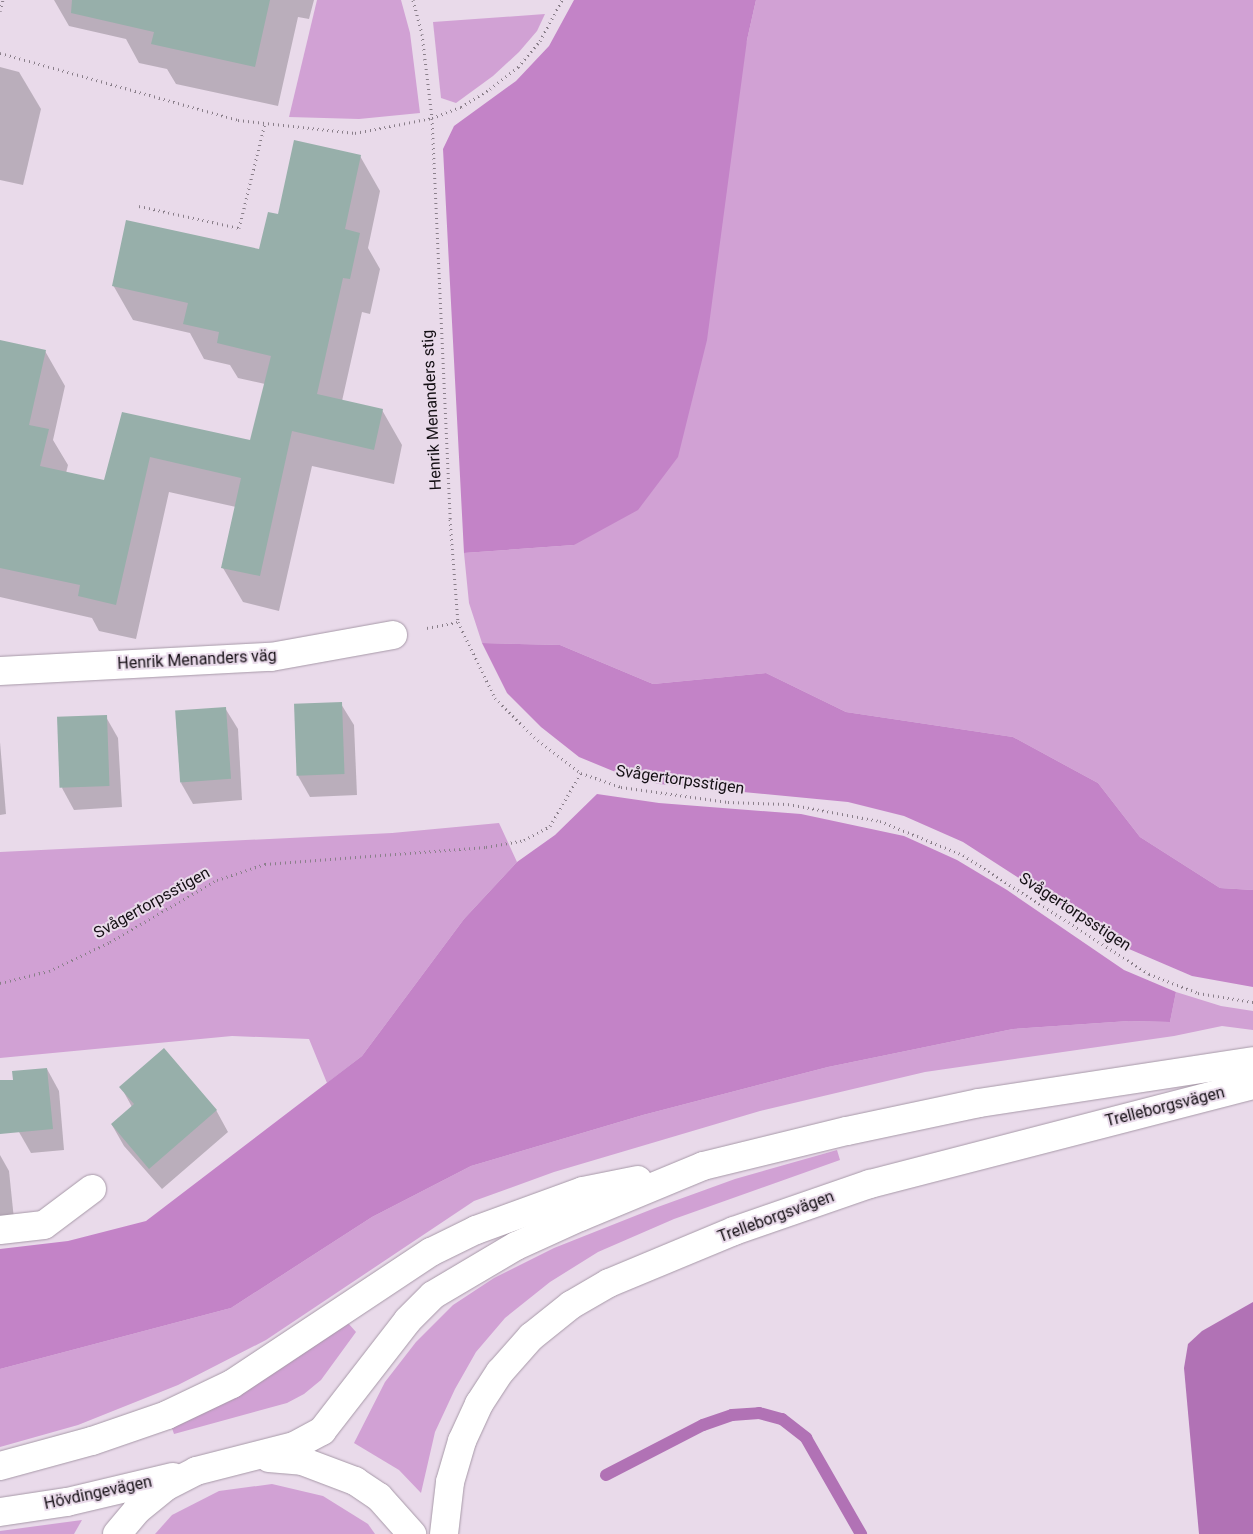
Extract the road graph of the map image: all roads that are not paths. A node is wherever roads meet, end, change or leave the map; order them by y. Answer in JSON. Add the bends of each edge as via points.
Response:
{"nodes":[{"id":1,"x":393,"y":635,"type":"dead end"},
{"id":2,"x":0,"y":671,"type":"edge"},
{"id":3,"x":1253,"y":1061,"type":"edge"},
{"id":4,"x":1253,"y":1085,"type":"edge"},
{"id":5,"x":703,"y":1166,"type":"junction"},
{"id":6,"x":92,"y":1189,"type":"dead end"},
{"id":7,"x":0,"y":1230,"type":"edge"},
{"id":8,"x":245,"y":1458,"type":"junction"},
{"id":9,"x":0,"y":1466,"type":"edge"},
{"id":10,"x":196,"y":1471,"type":"junction"},
{"id":11,"x":0,"y":1512,"type":"edge"},
{"id":12,"x":118,"y":1534,"type":"edge"},
{"id":13,"x":412,"y":1534,"type":"edge"},
{"id":14,"x":444,"y":1534,"type":"edge"}],
"edges":[{"from":1,"to":2,"type":"street","name":"Henrik Menanders väg","via":[[270,657]]},
{"from":3,"to":5,"type":"street","name":"Trelleborgsvägen","via":[[978,1103]]},
{"from":4,"to":14,"type":"street","name":"Trelleborgsvägen","via":[[870,1184],[734,1231],[609,1283],[571,1305],[531,1337],[500,1372],[479,1404],[462,1441],[450,1482]]},
{"from":5,"to":8,"type":"street","name":"Trelleborgsvägen","via":[[516,1246],[433,1295],[408,1320],[322,1431],[294,1446]]},
{"from":5,"to":9,"type":"street","via":[[583,1191],[476,1230],[431,1252],[232,1384],[167,1415],[92,1441]]},
{"from":6,"to":7,"type":"street","via":[[44,1226]]},
{"from":8,"to":10,"type":"street","name":"Trelleborgsvägen"},
{"from":8,"to":13,"type":"street","via":[[302,1461],[330,1469],[379,1497]]},
{"from":10,"to":11,"type":"street","name":"Hövdingevägen","via":[[66,1502]]},
{"from":10,"to":12,"type":"street","via":[[165,1488],[137,1510]]}]}
